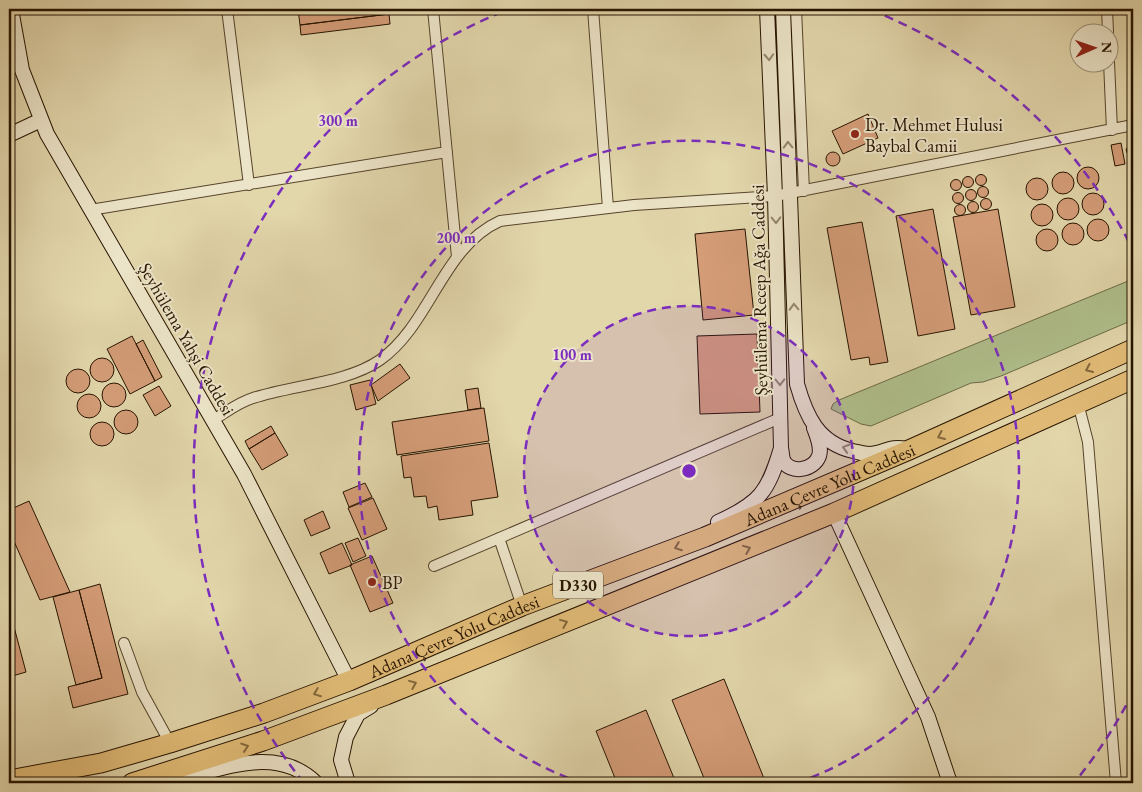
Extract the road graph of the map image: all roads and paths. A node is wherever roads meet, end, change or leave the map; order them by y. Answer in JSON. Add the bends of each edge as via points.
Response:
{"nodes":[{"id":1,"x":11,"y":9,"type":"edge"},
{"id":2,"x":227,"y":9,"type":"edge"},
{"id":3,"x":433,"y":9,"type":"edge"},
{"id":4,"x":593,"y":9,"type":"edge"},
{"id":5,"x":767,"y":9,"type":"edge"},
{"id":6,"x":784,"y":9,"type":"edge"},
{"id":7,"x":796,"y":9,"type":"edge"},
{"id":8,"x":1107,"y":9,"type":"edge"},
{"id":9,"x":1108,"y":22,"type":"edge"},
{"id":10,"x":1109,"y":72,"type":"edge"},
{"id":11,"x":41,"y":120,"type":"junction"},
{"id":12,"x":1133,"y":125,"type":"edge"},
{"id":13,"x":1112,"y":130,"type":"junction"},
{"id":14,"x":9,"y":135,"type":"edge"},
{"id":15,"x":447,"y":152,"type":"junction"},
{"id":16,"x":249,"y":185,"type":"junction"},
{"id":17,"x":804,"y":191,"type":"junction"},
{"id":18,"x":790,"y":194,"type":"junction"},
{"id":19,"x":776,"y":196,"type":"junction"},
{"id":20,"x":608,"y":208,"type":"junction"},
{"id":21,"x":90,"y":210,"type":"junction"},
{"id":22,"x":457,"y":257,"type":"junction"},
{"id":23,"x":1133,"y":349,"type":"edge"},
{"id":24,"x":1133,"y":379,"type":"edge"},
{"id":25,"x":1078,"y":402,"type":"junction"},
{"id":26,"x":780,"y":418,"type":"junction"},
{"id":27,"x":212,"y":420,"type":"junction"},
{"id":28,"x":814,"y":428,"type":"junction"},
{"id":29,"x":781,"y":448,"type":"junction"},
{"id":30,"x":910,"y":450,"type":"junction"},
{"id":31,"x":834,"y":514,"type":"junction"},
{"id":32,"x":705,"y":536,"type":"junction"},
{"id":33,"x":499,"y":538,"type":"junction"},
{"id":34,"x":434,"y":566,"type":"dead end"},
{"id":35,"x":522,"y":606,"type":"junction"},
{"id":36,"x":124,"y":643,"type":"dead end"},
{"id":37,"x":349,"y":681,"type":"junction"},
{"id":38,"x":386,"y":695,"type":"junction"},
{"id":39,"x":170,"y":742,"type":"junction"},
{"id":40,"x":9,"y":780,"type":"edge"},
{"id":41,"x":132,"y":783,"type":"edge"},
{"id":42,"x":158,"y":783,"type":"edge"},
{"id":43,"x":316,"y":783,"type":"edge"},
{"id":44,"x":348,"y":783,"type":"edge"},
{"id":45,"x":950,"y":783,"type":"edge"},
{"id":46,"x":1116,"y":783,"type":"edge"}],
"edges":[{"from":1,"to":11,"type":"street","name":"Şeyhülema Yahşi Caddesi","via":[[22,70]]},
{"from":2,"to":16,"type":"street"},
{"from":3,"to":15,"type":"street"},
{"from":4,"to":20,"type":"street"},
{"from":5,"to":19,"type":"street","name":"Şeyhülema Recep Ağa Caddesi","one_way":true},
{"from":18,"to":6,"type":"street","name":"Şeyhülema Recep Ağa Caddesi","one_way":true},
{"from":7,"to":17,"type":"street"},
{"from":8,"to":9,"type":"street"},
{"from":10,"to":13,"type":"street"},
{"from":11,"to":14,"type":"street"},
{"from":11,"to":21,"type":"street","name":"Şeyhülema Yahşi Caddesi"},
{"from":12,"to":13,"type":"street"},
{"from":13,"to":17,"type":"street"},
{"from":15,"to":16,"type":"street"},
{"from":15,"to":22,"type":"street"},
{"from":16,"to":21,"type":"street"},
{"from":17,"to":18,"type":"street"},
{"from":18,"to":19,"type":"street"},
{"from":28,"to":18,"type":"street","name":"Şeyhülema Recep Ağa Caddesi","one_way":true,"via":[[797,384]]},
{"from":19,"to":20,"type":"street"},
{"from":19,"to":26,"type":"street","name":"Şeyhülema Recep Ağa Caddesi","one_way":true},
{"from":20,"to":22,"type":"street","via":[[500,221],[484,229]]},
{"from":21,"to":27,"type":"street","name":"Şeyhülema Yahşi Caddesi"},
{"from":22,"to":27,"type":"street","via":[[411,330],[378,361],[351,375],[250,398]]},
{"from":23,"to":30,"type":"highway","name":"Adana Çevre Yolu Caddesi","number":"D330","one_way":true},
{"from":24,"to":25,"type":"highway","name":"Adana Çevre Yolu Caddesi","number":"D330"},
{"from":25,"to":31,"type":"highway","name":"Adana Çevre Yolu Caddesi","number":"D330"},
{"from":25,"to":46,"type":"street","via":[[1088,442]]},
{"from":26,"to":29,"type":"street","name":"Şeyhülema Recep Ağa Caddesi"},
{"from":26,"to":33,"type":"street"},
{"from":27,"to":37,"type":"street","name":"Şeyhülema Yahşi Caddesi","via":[[244,474]]},
{"from":28,"to":29,"type":"street","via":[[820,442],[819,456],[811,466],[800,470],[789,467],[783,460]]},
{"from":30,"to":28,"type":"street","name":"Şeyhülema Recep Ağa Caddesi","one_way":true,"via":[[896,446],[870,454],[841,448]]},
{"from":29,"to":32,"type":"street","name":"Şeyhülema Recep Ağa Caddesi","via":[[773,476],[762,492],[746,509],[715,523]]},
{"from":30,"to":32,"type":"highway","name":"Adana Çevre Yolu Caddesi","number":"D330"},
{"from":38,"to":31,"type":"highway","name":"Adana Çevre Yolu Caddesi","number":"D330","one_way":true},
{"from":31,"to":45,"type":"street","via":[[928,717]]},
{"from":32,"to":35,"type":"highway","name":"Adana Çevre Yolu Caddesi","number":"D330","one_way":true},
{"from":33,"to":34,"type":"street"},
{"from":33,"to":35,"type":"street"},
{"from":35,"to":37,"type":"highway","name":"Adana Çevre Yolu Caddesi","number":"D330"},
{"from":36,"to":39,"type":"street","via":[[142,692]]},
{"from":37,"to":39,"type":"highway","name":"Adana Çevre Yolu Caddesi","number":"D330","one_way":true,"via":[[264,713]]},
{"from":41,"to":38,"type":"highway","name":"Adana Çevre Yolu Caddesi","number":"D330","one_way":true,"via":[[263,741]]},
{"from":38,"to":44,"type":"street","via":[[358,714],[346,736],[341,760]]},
{"from":39,"to":40,"type":"highway","name":"Adana Çevre Yolu Caddesi","number":"D330","via":[[101,763]]},
{"from":42,"to":43,"type":"street","via":[[253,761],[284,765]]}]}
